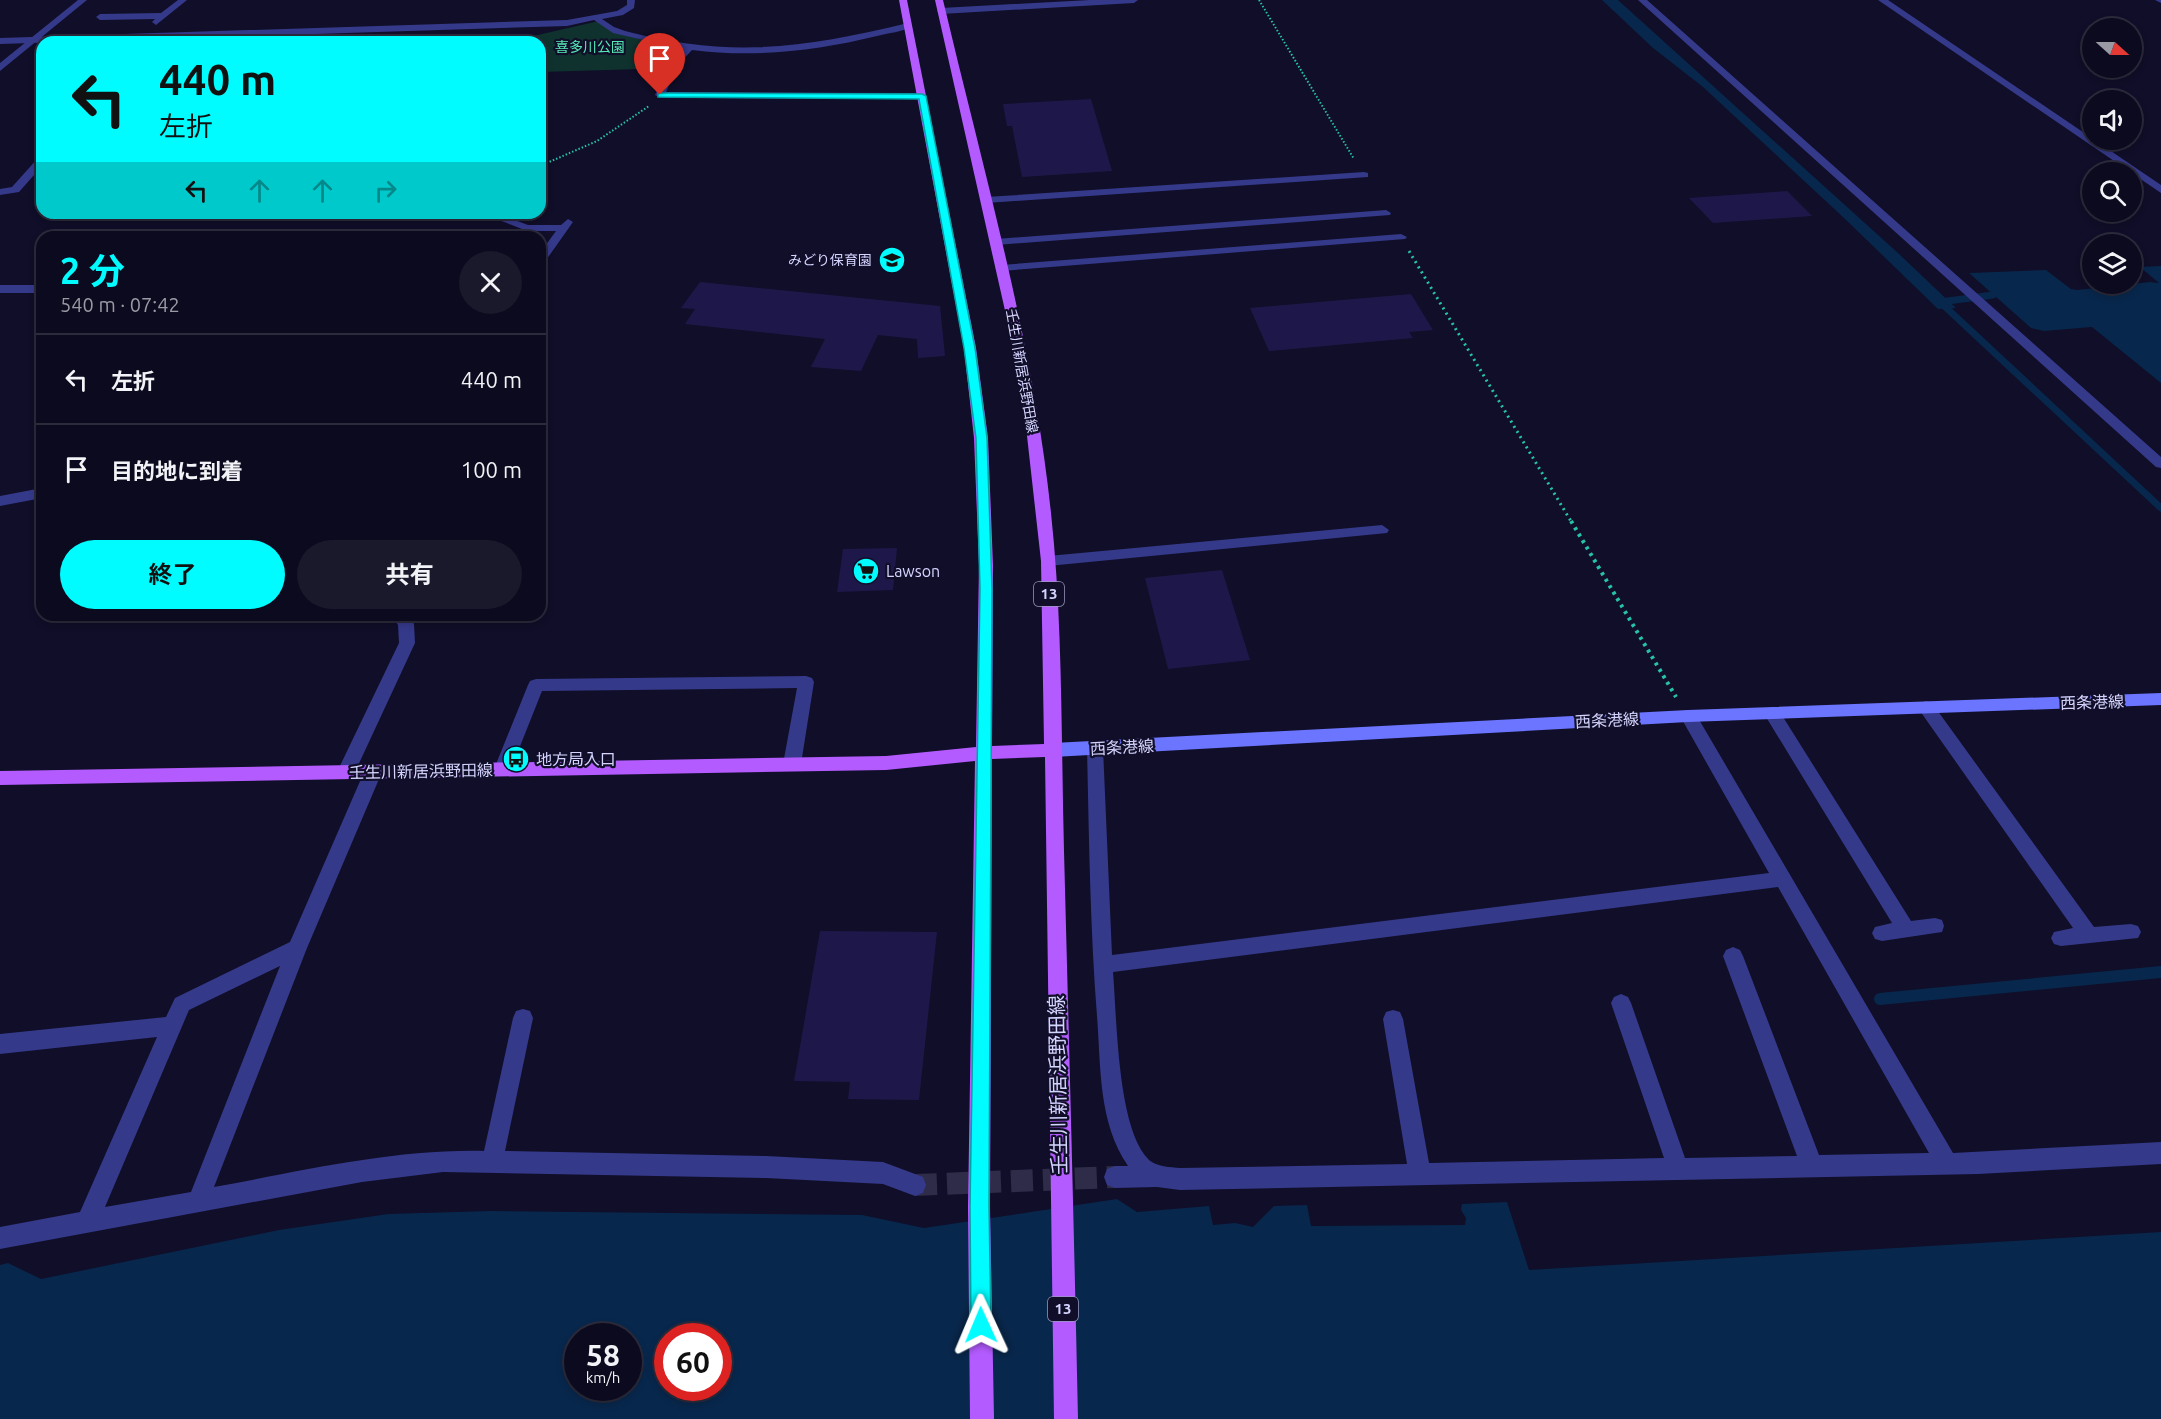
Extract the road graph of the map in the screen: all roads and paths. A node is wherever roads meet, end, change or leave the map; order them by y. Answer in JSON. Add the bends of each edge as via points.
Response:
{"nodes":[{"id":1,"x":83,"y":0,"type":"edge"},
{"id":2,"x":183,"y":0,"type":"edge"},
{"id":3,"x":631,"y":0,"type":"edge"},
{"id":4,"x":903,"y":0,"type":"edge"},
{"id":5,"x":1134,"y":0,"type":"edge"},
{"id":6,"x":1259,"y":0,"type":"edge"},
{"id":7,"x":1642,"y":0,"type":"edge"},
{"id":8,"x":1882,"y":0,"type":"edge"},
{"id":9,"x":940,"y":6,"type":"edge"},
{"id":10,"x":164,"y":16,"type":"junction"},
{"id":11,"x":100,"y":17,"type":"dead end"},
{"id":12,"x":596,"y":17,"type":"junction"},
{"id":13,"x":908,"y":26,"type":"junction"},
{"id":14,"x":38,"y":36,"type":"edge"},
{"id":15,"x":146,"y":36,"type":"edge"},
{"id":16,"x":221,"y":36,"type":"edge"},
{"id":17,"x":36,"y":38,"type":"edge"},
{"id":18,"x":33,"y":40,"type":"junction"},
{"id":19,"x":36,"y":40,"type":"edge"},
{"id":20,"x":0,"y":41,"type":"edge"},
{"id":21,"x":689,"y":48,"type":"junction"},
{"id":22,"x":0,"y":68,"type":"edge"},
{"id":23,"x":660,"y":95,"type":"junction"},
{"id":24,"x":922,"y":96,"type":"junction"},
{"id":25,"x":546,"y":164,"type":"edge"},
{"id":26,"x":36,"y":167,"type":"edge"},
{"id":27,"x":1364,"y":175,"type":"joint"},
{"id":28,"x":2161,"y":190,"type":"edge"},
{"id":29,"x":0,"y":192,"type":"edge"},
{"id":30,"x":986,"y":200,"type":"junction"},
{"id":31,"x":1386,"y":213,"type":"dead end"},
{"id":32,"x":502,"y":219,"type":"edge"},
{"id":33,"x":1401,"y":237,"type":"joint"},
{"id":34,"x":996,"y":242,"type":"junction"},
{"id":35,"x":546,"y":251,"type":"edge"},
{"id":36,"x":1001,"y":268,"type":"junction"},
{"id":37,"x":0,"y":289,"type":"edge"},
{"id":38,"x":36,"y":289,"type":"edge"},
{"id":39,"x":2161,"y":464,"type":"edge"},
{"id":40,"x":36,"y":494,"type":"edge"},
{"id":41,"x":0,"y":501,"type":"edge"},
{"id":42,"x":1382,"y":530,"type":"dead end"},
{"id":43,"x":1048,"y":561,"type":"junction"},
{"id":44,"x":404,"y":621,"type":"edge"},
{"id":45,"x":2161,"y":699,"type":"edge"},
{"id":46,"x":1926,"y":707,"type":"junction"},
{"id":47,"x":1772,"y":713,"type":"junction"},
{"id":48,"x":1688,"y":716,"type":"junction"},
{"id":49,"x":1095,"y":748,"type":"junction"},
{"id":50,"x":1053,"y":750,"type":"junction"},
{"id":51,"x":986,"y":753,"type":"junction"},
{"id":52,"x":792,"y":764,"type":"junction"},
{"id":53,"x":503,"y":769,"type":"junction"},
{"id":54,"x":346,"y":772,"type":"junction"},
{"id":55,"x":373,"y":772,"type":"junction"},
{"id":56,"x":0,"y":778,"type":"edge"},
{"id":57,"x":1782,"y":879,"type":"junction"},
{"id":58,"x":1935,"y":926,"type":"dead end"},
{"id":59,"x":1906,"y":930,"type":"junction"},
{"id":60,"x":2131,"y":932,"type":"dead end"},
{"id":61,"x":1882,"y":933,"type":"dead end"},
{"id":62,"x":2089,"y":935,"type":"junction"},
{"id":63,"x":2061,"y":938,"type":"dead end"},
{"id":64,"x":297,"y":948,"type":"junction"},
{"id":65,"x":1733,"y":956,"type":"dead end"},
{"id":66,"x":1103,"y":964,"type":"junction"},
{"id":67,"x":1621,"y":1003,"type":"dead end"},
{"id":68,"x":523,"y":1018,"type":"dead end"},
{"id":69,"x":1392,"y":1019,"type":"dead end"},
{"id":70,"x":172,"y":1026,"type":"junction"},
{"id":71,"x":0,"y":1044,"type":"edge"},
{"id":72,"x":2161,"y":1153,"type":"edge"},
{"id":73,"x":492,"y":1162,"type":"junction"},
{"id":74,"x":1947,"y":1164,"type":"junction"},
{"id":75,"x":1812,"y":1166,"type":"junction"},
{"id":76,"x":1678,"y":1169,"type":"junction"},
{"id":77,"x":1420,"y":1174,"type":"junction"},
{"id":78,"x":1157,"y":1176,"type":"junction"},
{"id":79,"x":1116,"y":1177,"type":"tunnel mouth"},
{"id":80,"x":915,"y":1185,"type":"tunnel mouth"},
{"id":81,"x":198,"y":1201,"type":"junction"},
{"id":82,"x":87,"y":1222,"type":"junction"},
{"id":83,"x":0,"y":1238,"type":"edge"},
{"id":84,"x":982,"y":1419,"type":"edge"},
{"id":85,"x":1066,"y":1419,"type":"edge"}],
"edges":[{"from":1,"to":14,"type":"street"},
{"from":2,"to":10,"type":"street"},
{"from":3,"to":12,"type":"street","via":[[627,10]]},
{"from":4,"to":13,"type":"main road"},
{"from":5,"to":9,"type":"street"},
{"from":6,"to":27,"type":"path"},
{"from":7,"to":39,"type":"street"},
{"from":8,"to":28,"type":"street"},
{"from":9,"to":30,"type":"main road","name":"壬生川新居浜野田線","number":"13"},
{"from":10,"to":11,"type":"street"},
{"from":10,"to":15,"type":"street"},
{"from":12,"to":16,"type":"street","via":[[567,22]]},
{"from":12,"to":21,"type":"street","via":[[610,30]]},
{"from":13,"to":21,"type":"street","via":[[802,48]]},
{"from":13,"to":24,"type":"main road"},
{"from":17,"to":18,"type":"street"},
{"from":18,"to":19,"type":"street"},
{"from":18,"to":20,"type":"street"},
{"from":18,"to":22,"type":"street"},
{"from":21,"to":23,"type":"street","via":[[674,64]]},
{"from":23,"to":24,"type":"street"},
{"from":23,"to":25,"type":"path","via":[[604,138]]},
{"from":24,"to":51,"type":"main road","via":[[970,348],[981,438]]},
{"from":26,"to":29,"type":"street","via":[[15,190]]},
{"from":27,"to":30,"type":"street"},
{"from":30,"to":34,"type":"main road","name":"壬生川新居浜野田線","number":"13"},
{"from":31,"to":34,"type":"street"},
{"from":32,"to":35,"type":"street","via":[[527,228],[566,225]]},
{"from":33,"to":36,"type":"street"},
{"from":33,"to":48,"type":"path"},
{"from":34,"to":36,"type":"main road","name":"壬生川新居浜野田線","number":"13"},
{"from":36,"to":43,"type":"main road","name":"壬生川新居浜野田線","number":"13","via":[[1031,409]]},
{"from":37,"to":38,"type":"street"},
{"from":40,"to":41,"type":"street"},
{"from":42,"to":43,"type":"street"},
{"from":43,"to":50,"type":"main road","name":"壬生川新居浜野田線","number":"13"},
{"from":44,"to":54,"type":"street","via":[[407,643]]},
{"from":45,"to":46,"type":"main road","name":"西条港線"},
{"from":46,"to":47,"type":"main road","name":"西条港線"},
{"from":46,"to":62,"type":"street"},
{"from":47,"to":48,"type":"main road","name":"西条港線"},
{"from":47,"to":59,"type":"street"},
{"from":48,"to":49,"type":"main road","name":"西条港線"},
{"from":48,"to":57,"type":"street"},
{"from":49,"to":50,"type":"main road","name":"西条港線"},
{"from":49,"to":66,"type":"street"},
{"from":50,"to":51,"type":"main road","name":"壬生川新居浜野田線"},
{"from":50,"to":85,"type":"main road","name":"壬生川新居浜野田線","number":"13"},
{"from":51,"to":52,"type":"main road","name":"壬生川新居浜野田線","via":[[886,763]]},
{"from":51,"to":84,"type":"main road","via":[[980,1207]]},
{"from":52,"to":53,"type":"main road","name":"壬生川新居浜野田線"},
{"from":52,"to":53,"type":"street","via":[[806,682],[536,685]]},
{"from":53,"to":55,"type":"main road","name":"壬生川新居浜野田線"},
{"from":54,"to":55,"type":"main road","name":"壬生川新居浜野田線"},
{"from":54,"to":56,"type":"main road","name":"壬生川新居浜野田線"},
{"from":55,"to":64,"type":"street"},
{"from":57,"to":66,"type":"street"},
{"from":57,"to":74,"type":"street"},
{"from":58,"to":59,"type":"street"},
{"from":59,"to":61,"type":"street"},
{"from":60,"to":62,"type":"street"},
{"from":62,"to":63,"type":"street"},
{"from":64,"to":70,"type":"street","via":[[182,1004]]},
{"from":64,"to":81,"type":"street"},
{"from":65,"to":75,"type":"street"},
{"from":66,"to":78,"type":"street","via":[[1114,1104],[1120,1129],[1142,1168]]},
{"from":67,"to":76,"type":"street"},
{"from":68,"to":73,"type":"street"},
{"from":69,"to":77,"type":"street"},
{"from":70,"to":71,"type":"street"},
{"from":70,"to":82,"type":"street"},
{"from":72,"to":74,"type":"street"},
{"from":73,"to":80,"type":"street","via":[[883,1173]]},
{"from":73,"to":81,"type":"street","via":[[443,1161],[362,1171]]},
{"from":74,"to":75,"type":"street"},
{"from":75,"to":76,"type":"street"},
{"from":76,"to":77,"type":"street"},
{"from":77,"to":78,"type":"street","via":[[1180,1179]]},
{"from":78,"to":79,"type":"street"},
{"from":81,"to":82,"type":"street"},
{"from":82,"to":83,"type":"street"}]}
